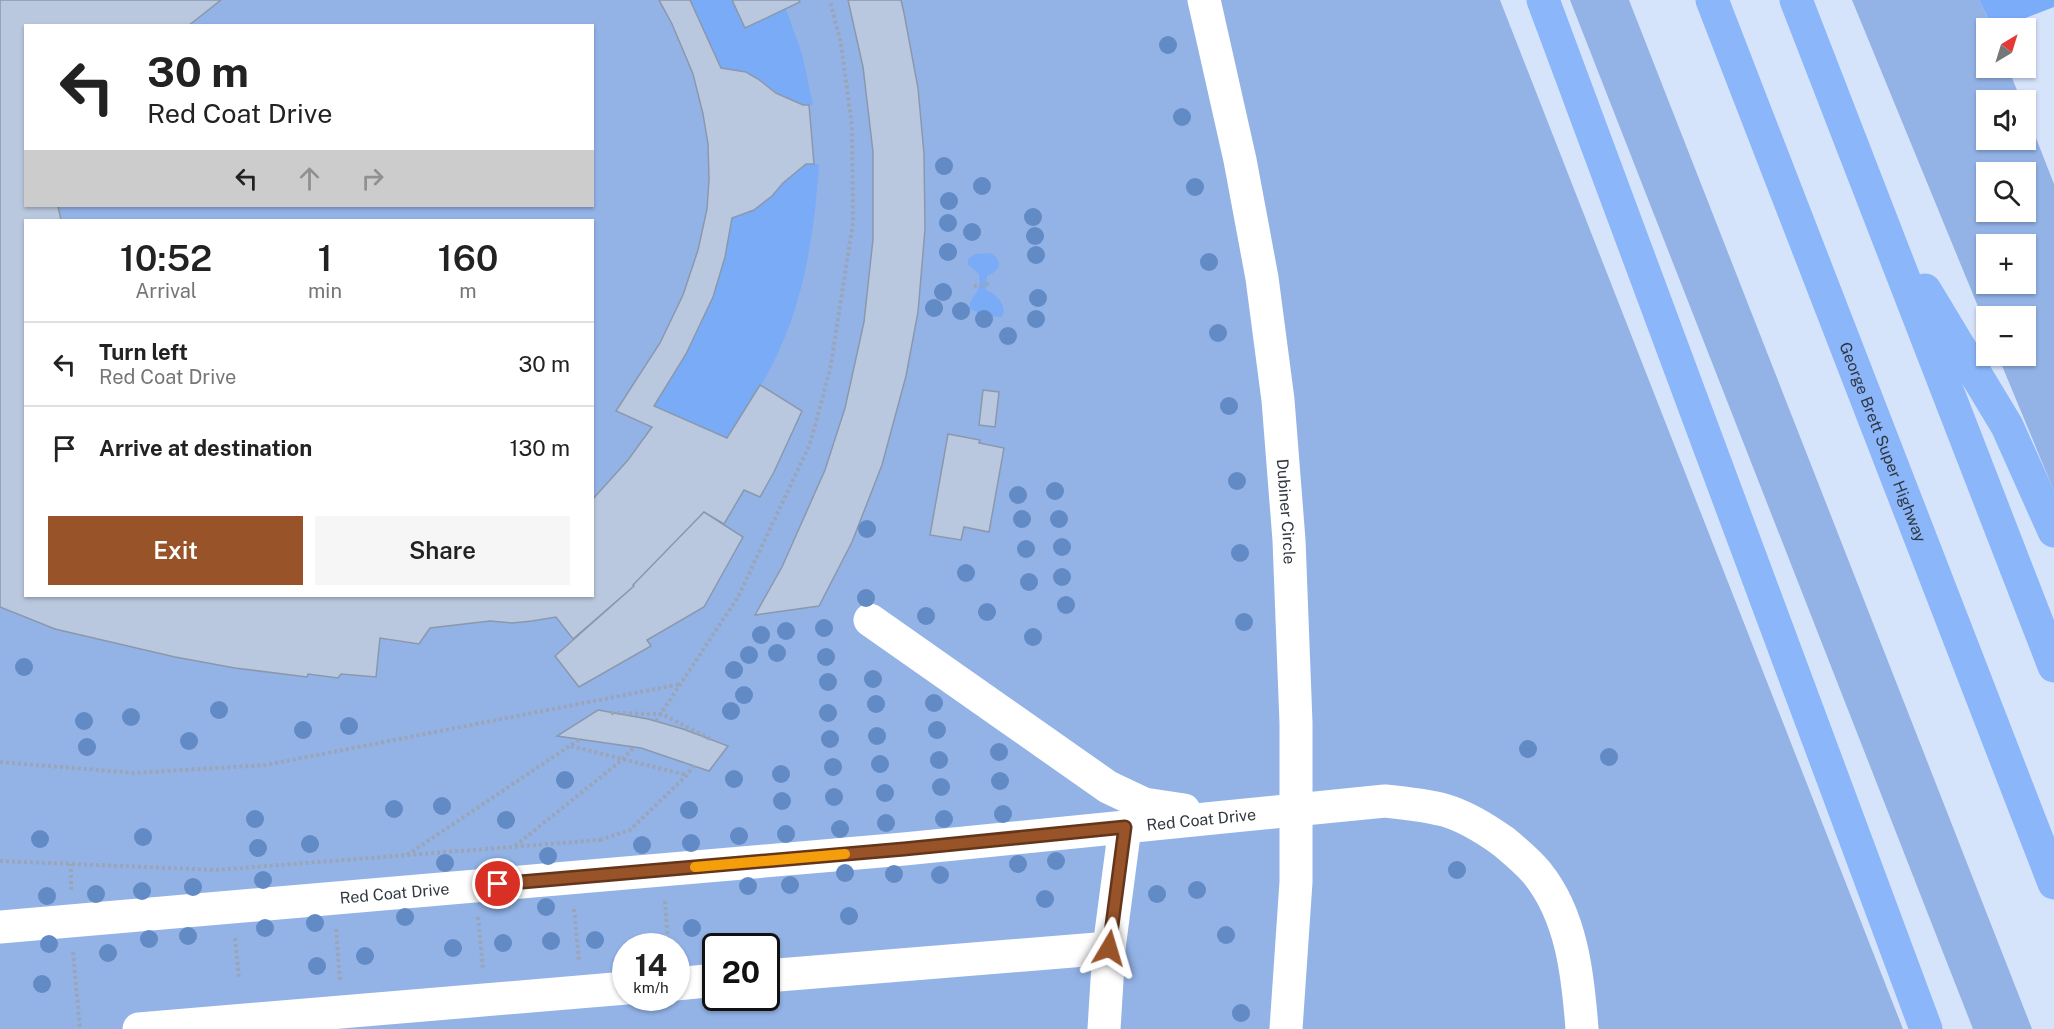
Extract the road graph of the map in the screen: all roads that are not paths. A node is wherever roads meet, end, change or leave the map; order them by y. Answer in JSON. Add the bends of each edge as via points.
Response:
{"nodes":[{"id":1,"x":1204,"y":0,"type":"edge"},
{"id":2,"x":1544,"y":0,"type":"edge"},
{"id":3,"x":1712,"y":0,"type":"edge"},
{"id":4,"x":1796,"y":0,"type":"edge"},
{"id":5,"x":1877,"y":211,"type":"junction"},
{"id":6,"x":2054,"y":531,"type":"edge"},
{"id":7,"x":870,"y":620,"type":"dead end"},
{"id":8,"x":2054,"y":666,"type":"edge"},
{"id":9,"x":1231,"y":817,"type":"junction"},
{"id":10,"x":1125,"y":827,"type":"junction"},
{"id":11,"x":2054,"y":883,"type":"edge"},
{"id":12,"x":0,"y":927,"type":"edge"},
{"id":13,"x":1109,"y":948,"type":"junction"},
{"id":14,"x":780,"y":975,"type":"edge"},
{"id":15,"x":612,"y":989,"type":"edge"},
{"id":16,"x":139,"y":1029,"type":"edge"},
{"id":17,"x":1104,"y":1029,"type":"edge"},
{"id":18,"x":1286,"y":1029,"type":"edge"},
{"id":19,"x":1582,"y":1029,"type":"edge"},
{"id":20,"x":1926,"y":1029,"type":"edge"}],
"edges":[{"from":1,"to":18,"type":"street","name":"Dubiner Circle","via":[[1262,278],[1278,400],[1289,540],[1296,723],[1296,882]]},
{"from":2,"to":20,"type":"highway"},
{"from":3,"to":11,"type":"highway","name":"George Brett Super Highway"},
{"from":4,"to":5,"type":"highway"},
{"from":5,"to":6,"type":"highway","via":[[2007,426]]},
{"from":5,"to":8,"type":"highway"},
{"from":7,"to":9,"type":"street","via":[[1108,787],[1144,804]]},
{"from":9,"to":10,"type":"street","name":"Red Coat Drive"},
{"from":9,"to":19,"type":"street","name":"Red Coat Drive","via":[[1385,801],[1447,811],[1495,836],[1538,874],[1554,901],[1573,955]]},
{"from":10,"to":12,"type":"street","name":"Red Coat Drive"},
{"from":10,"to":13,"type":"street"},
{"from":13,"to":14,"type":"street"},
{"from":13,"to":17,"type":"street"},
{"from":15,"to":16,"type":"street"}]}
